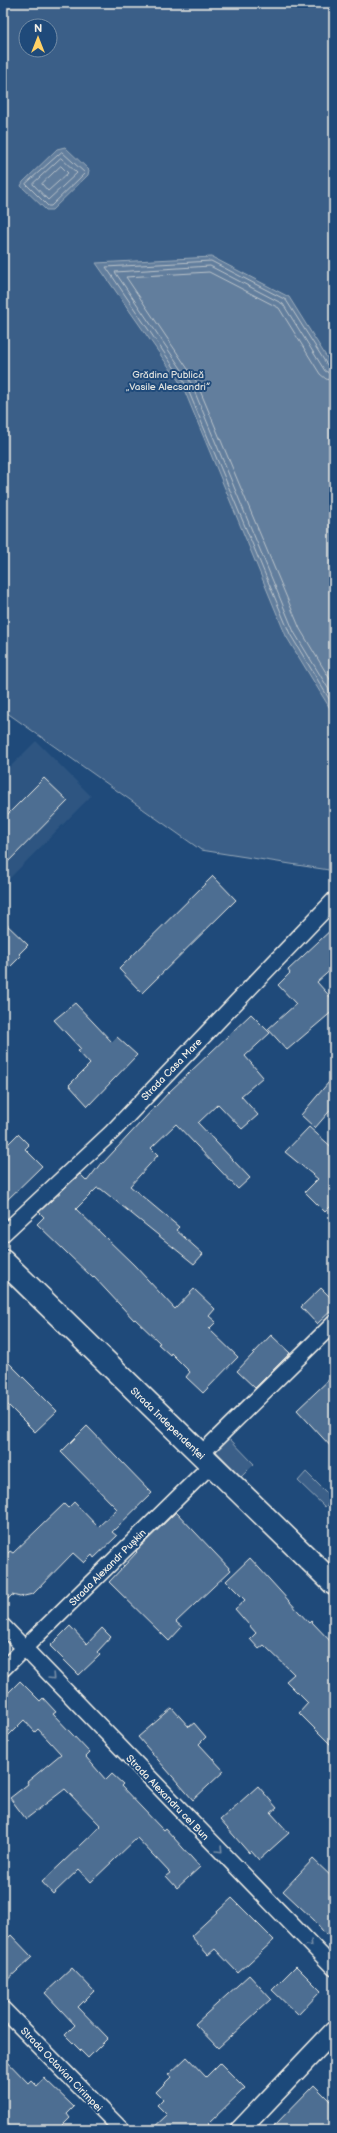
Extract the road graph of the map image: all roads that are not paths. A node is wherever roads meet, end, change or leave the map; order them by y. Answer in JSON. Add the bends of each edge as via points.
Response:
{"nodes":[{"id":1,"x":334,"y":900,"type":"edge"},
{"id":2,"x":3,"y":1234,"type":"edge"},
{"id":3,"x":3,"y":1261,"type":"edge"},
{"id":4,"x":334,"y":1323,"type":"edge"},
{"id":5,"x":205,"y":1460,"type":"junction"},
{"id":6,"x":334,"y":1584,"type":"edge"},
{"id":7,"x":3,"y":1626,"type":"edge"},
{"id":8,"x":24,"y":1649,"type":"junction"},
{"id":9,"x":3,"y":1669,"type":"edge"},
{"id":10,"x":334,"y":1968,"type":"edge"},
{"id":11,"x":3,"y":2009,"type":"edge"},
{"id":12,"x":334,"y":2031,"type":"edge"},
{"id":13,"x":122,"y":2130,"type":"edge"},
{"id":14,"x":240,"y":2130,"type":"edge"}],
"edges":[{"from":1,"to":2,"type":"street","name":"Strada Casa Mare","via":[[112,1132]]},
{"from":3,"to":5,"type":"main road","name":"Strada Independenței"},
{"from":4,"to":5,"type":"street","name":"Strada Alexandr Pușkin"},
{"from":5,"to":6,"type":"main road","name":"Strada Independenței"},
{"from":5,"to":8,"type":"street","name":"Strada Alexandr Pușkin"},
{"from":7,"to":8,"type":"street","name":"Strada Alexandru cel Bun"},
{"from":8,"to":9,"type":"street","name":"Strada Alexandr Pușkin"},
{"from":8,"to":10,"type":"street","name":"Strada Alexandru cel Bun","one_way":true},
{"from":11,"to":13,"type":"street","name":"Strada Octavian Cirimpei"},
{"from":12,"to":14,"type":"street"}]}
